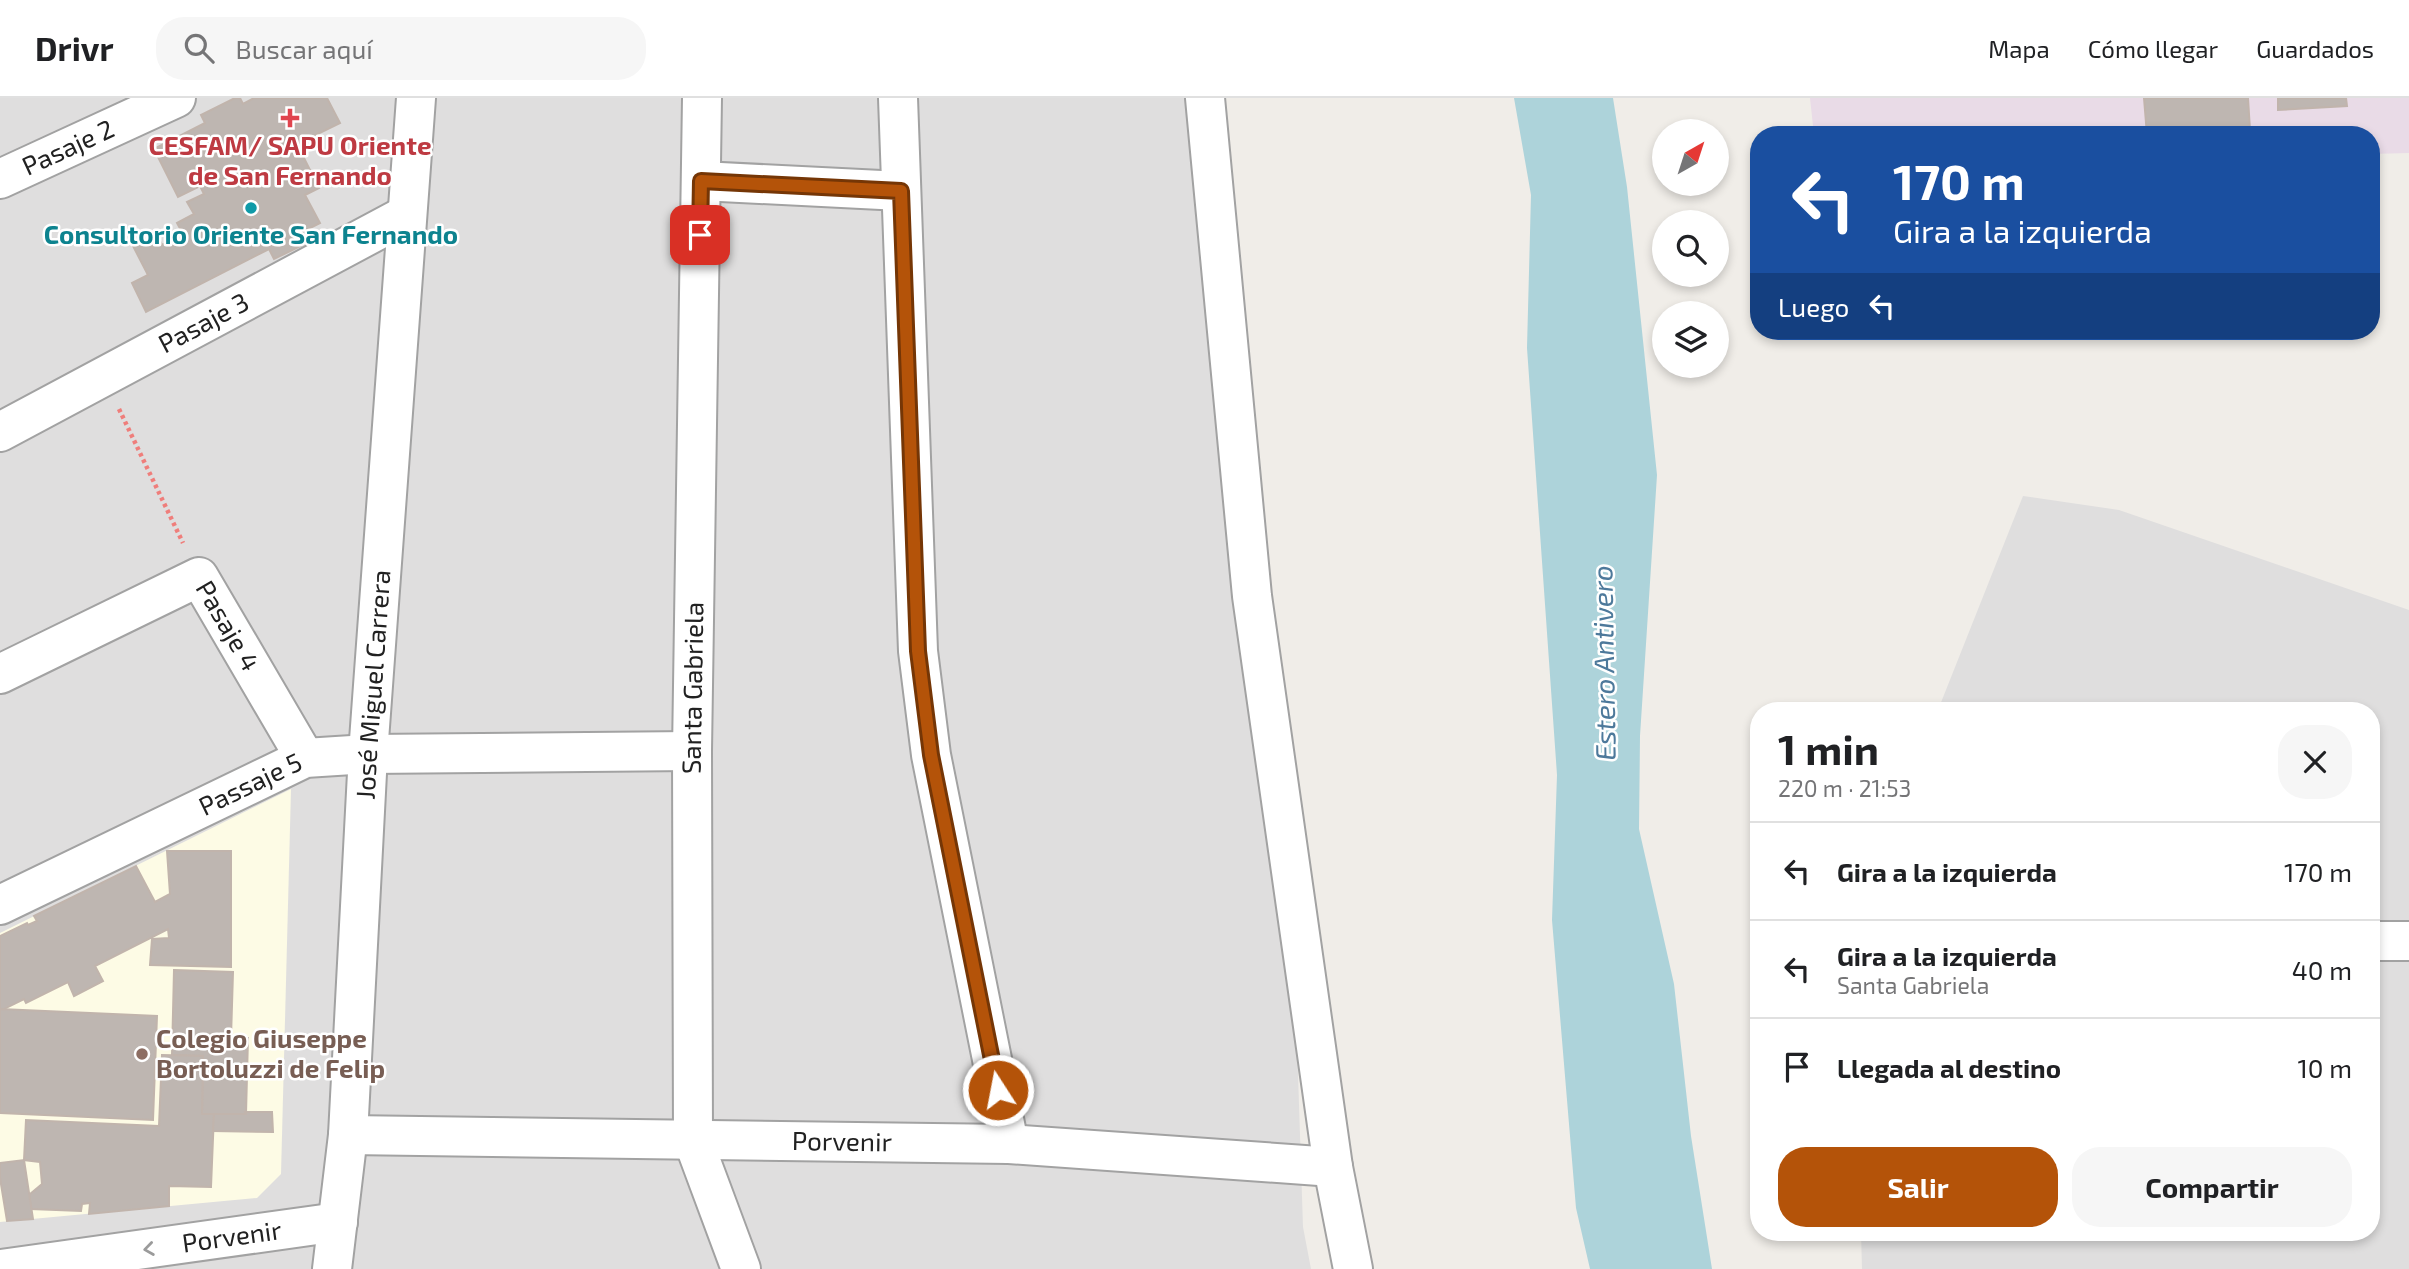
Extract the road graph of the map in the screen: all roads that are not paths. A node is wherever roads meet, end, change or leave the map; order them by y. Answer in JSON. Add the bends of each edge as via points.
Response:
{"nodes":[{"id":1,"x":176,"y":98,"type":"edge"},
{"id":2,"x":415,"y":98,"type":"edge"},
{"id":3,"x":702,"y":98,"type":"edge"},
{"id":4,"x":898,"y":98,"type":"edge"},
{"id":5,"x":1205,"y":98,"type":"edge"},
{"id":6,"x":0,"y":179,"type":"edge"},
{"id":7,"x":701,"y":181,"type":"junction"},
{"id":8,"x":901,"y":191,"type":"junction"},
{"id":9,"x":406,"y":215,"type":"junction"},
{"id":10,"x":0,"y":432,"type":"edge"},
{"id":11,"x":0,"y":674,"type":"edge"},
{"id":12,"x":692,"y":751,"type":"junction"},
{"id":13,"x":368,"y":754,"type":"junction"},
{"id":14,"x":305,"y":758,"type":"junction"},
{"id":15,"x":0,"y":905,"type":"edge"},
{"id":16,"x":2380,"y":941,"type":"edge"},
{"id":17,"x":2409,"y":941,"type":"edge"},
{"id":18,"x":348,"y":1135,"type":"junction"},
{"id":19,"x":693,"y":1140,"type":"junction"},
{"id":20,"x":1009,"y":1144,"type":"junction"},
{"id":21,"x":1333,"y":1167,"type":"junction"},
{"id":22,"x":338,"y":1222,"type":"junction"},
{"id":23,"x":1,"y":1269,"type":"edge"},
{"id":24,"x":332,"y":1269,"type":"edge"},
{"id":25,"x":741,"y":1269,"type":"edge"},
{"id":26,"x":1353,"y":1269,"type":"edge"}],
"edges":[{"from":1,"to":6,"type":"street","name":"Pasaje 2"},
{"from":2,"to":9,"type":"street","name":"José Miguel Carrera"},
{"from":3,"to":7,"type":"street","name":"Santa Gabriela"},
{"from":4,"to":8,"type":"street"},
{"from":5,"to":21,"type":"street","via":[[1252,596]]},
{"from":7,"to":8,"type":"street"},
{"from":7,"to":12,"type":"street","name":"Santa Gabriela"},
{"from":8,"to":20,"type":"street","via":[[918,651],[925,715]]},
{"from":9,"to":10,"type":"street","name":"Pasaje 3"},
{"from":9,"to":13,"type":"street","name":"José Miguel Carrera"},
{"from":11,"to":14,"type":"street","name":"Pasaje 4","via":[[199,577]]},
{"from":12,"to":13,"type":"street","name":"Passaje 5"},
{"from":12,"to":19,"type":"street","name":"Santa Gabriela"},
{"from":13,"to":14,"type":"street","name":"Passaje 5"},
{"from":13,"to":18,"type":"street","name":"José Miguel Carrera"},
{"from":14,"to":15,"type":"street","name":"Passaje 5"},
{"from":16,"to":17,"type":"street"},
{"from":18,"to":19,"type":"street","name":"Porvenir"},
{"from":18,"to":22,"type":"street","name":"José Miguel Carrera"},
{"from":19,"to":20,"type":"street","name":"Porvenir"},
{"from":19,"to":25,"type":"street","name":"Santa Gabriela"},
{"from":20,"to":21,"type":"street","name":"Porvenir"},
{"from":21,"to":26,"type":"street"},
{"from":22,"to":23,"type":"street","name":"Porvenir","one_way":true},
{"from":22,"to":24,"type":"street","name":"José Miguel Carrera"}]}
